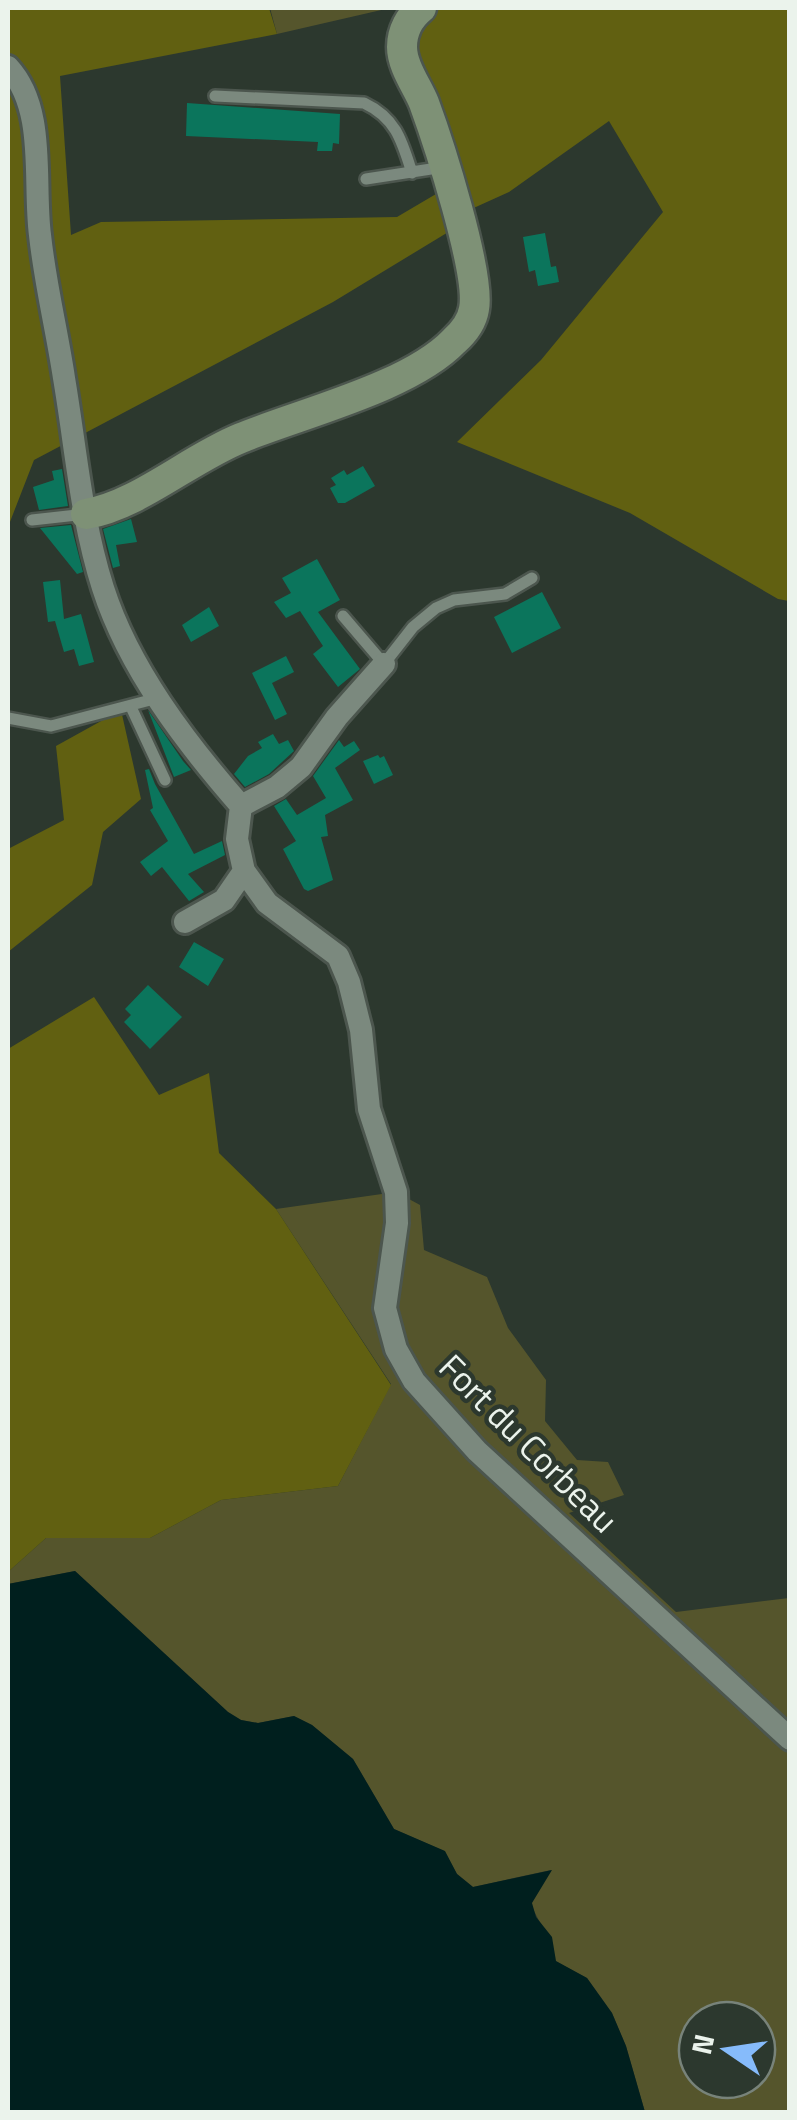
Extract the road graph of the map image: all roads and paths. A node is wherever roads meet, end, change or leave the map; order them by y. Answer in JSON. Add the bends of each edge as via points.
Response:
{"nodes":[{"id":1,"x":413,"y":19,"type":"edge"},
{"id":2,"x":8,"y":67,"type":"edge"},
{"id":3,"x":215,"y":96,"type":"dead end"},
{"id":4,"x":444,"y":167,"type":"junction"},
{"id":5,"x":412,"y":173,"type":"junction"},
{"id":6,"x":366,"y":180,"type":"dead end"},
{"id":7,"x":86,"y":514,"type":"junction"},
{"id":8,"x":32,"y":520,"type":"dead end"},
{"id":9,"x":532,"y":578,"type":"dead end"},
{"id":10,"x":343,"y":616,"type":"dead end"},
{"id":11,"x":384,"y":664,"type":"junction"},
{"id":12,"x":158,"y":698,"type":"junction"},
{"id":13,"x":131,"y":707,"type":"junction"},
{"id":14,"x":8,"y":718,"type":"edge"},
{"id":15,"x":165,"y":780,"type":"dead end"},
{"id":16,"x":241,"y":806,"type":"junction"},
{"id":17,"x":244,"y":872,"type":"junction"},
{"id":18,"x":185,"y":922,"type":"dead end"},
{"id":19,"x":790,"y":1739,"type":"edge"}],
"edges":[{"from":1,"to":4,"type":"street","via":[[402,47],[405,62]]},
{"from":2,"to":7,"type":"street","via":[[22,82],[32,119],[40,236]]},
{"from":3,"to":5,"type":"lane","via":[[364,103],[398,128]]},
{"from":4,"to":5,"type":"lane"},
{"from":4,"to":7,"type":"street","via":[[474,289],[474,309],[454,341],[407,376],[238,439],[131,500]]},
{"from":5,"to":6,"type":"lane"},
{"from":7,"to":8,"type":"lane"},
{"from":7,"to":12,"type":"street","via":[[113,617]]},
{"from":9,"to":11,"type":"lane","via":[[505,594],[436,608]]},
{"from":10,"to":11,"type":"lane"},
{"from":11,"to":16,"type":"street","via":[[301,768]]},
{"from":12,"to":13,"type":"lane"},
{"from":12,"to":16,"type":"street"},
{"from":13,"to":14,"type":"lane","via":[[51,726]]},
{"from":13,"to":15,"type":"lane"},
{"from":16,"to":17,"type":"street","via":[[237,839]]},
{"from":17,"to":18,"type":"street","via":[[224,900]]},
{"from":17,"to":19,"type":"street","name":"Fort du Corbeau","via":[[268,904],[338,956],[349,982],[369,1110],[396,1192],[386,1308],[396,1349],[414,1381],[477,1450]]}]}
